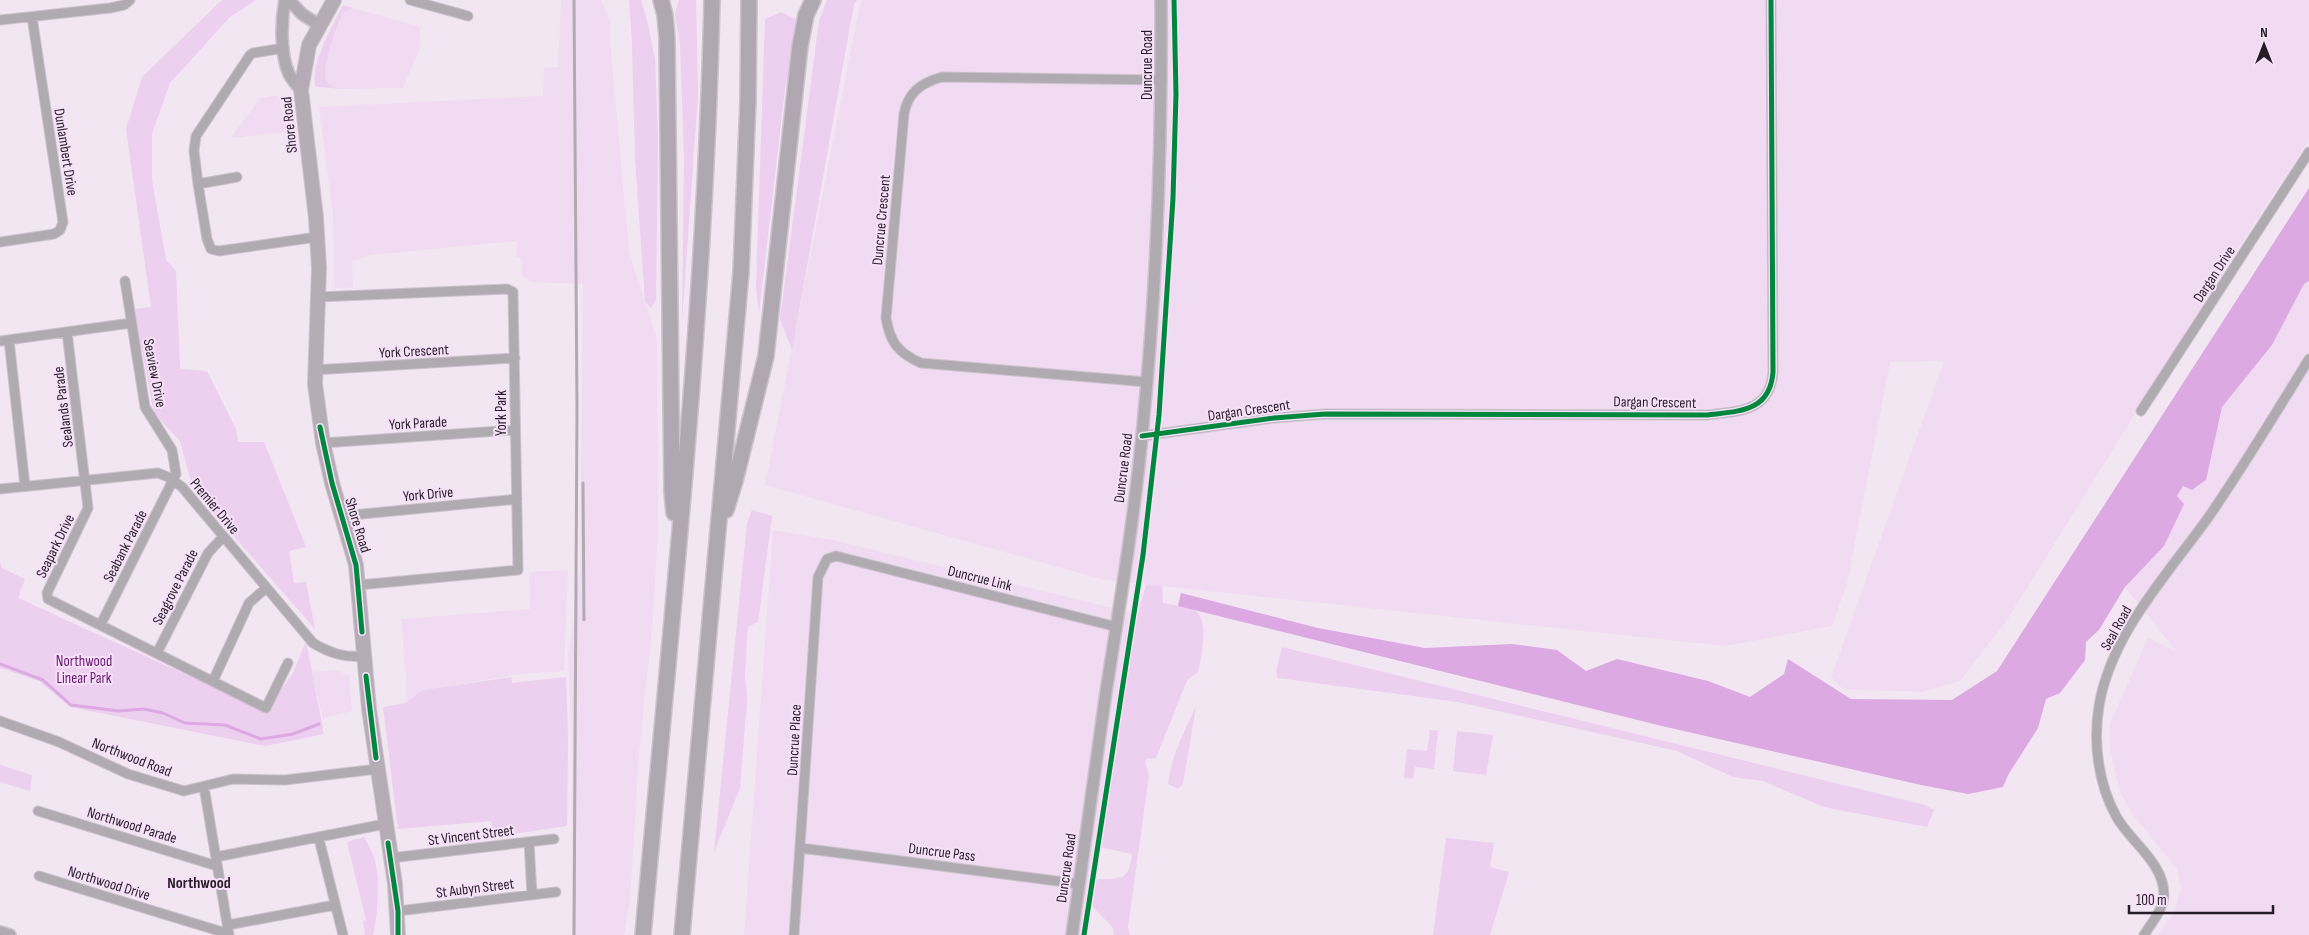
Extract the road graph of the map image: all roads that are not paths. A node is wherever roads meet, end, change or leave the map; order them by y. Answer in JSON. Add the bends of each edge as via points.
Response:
{"nodes":[{"id":1,"x":130,"y":0,"type":"edge"},
{"id":2,"x":287,"y":0,"type":"edge"},
{"id":3,"x":334,"y":0,"type":"edge"},
{"id":4,"x":410,"y":0,"type":"edge"},
{"id":5,"x":661,"y":0,"type":"edge"},
{"id":6,"x":712,"y":0,"type":"edge"},
{"id":7,"x":749,"y":0,"type":"edge"},
{"id":8,"x":812,"y":0,"type":"edge"},
{"id":9,"x":1161,"y":0,"type":"edge"},
{"id":10,"x":1771,"y":0,"type":"edge"},
{"id":11,"x":32,"y":16,"type":"junction"},
{"id":12,"x":468,"y":16,"type":"dead end"},
{"id":13,"x":0,"y":20,"type":"edge"},
{"id":14,"x":319,"y":25,"type":"junction"},
{"id":15,"x":284,"y":48,"type":"junction"},
{"id":16,"x":1162,"y":80,"type":"junction"},
{"id":17,"x":301,"y":90,"type":"junction"},
{"id":18,"x":2309,"y":152,"type":"edge"},
{"id":19,"x":237,"y":177,"type":"dead end"},
{"id":20,"x":198,"y":184,"type":"junction"},
{"id":21,"x":317,"y":237,"type":"junction"},
{"id":22,"x":0,"y":242,"type":"edge"},
{"id":23,"x":125,"y":281,"type":"dead end"},
{"id":24,"x":318,"y":297,"type":"junction"},
{"id":25,"x":131,"y":323,"type":"junction"},
{"id":26,"x":68,"y":332,"type":"junction"},
{"id":27,"x":4,"y":340,"type":"edge"},
{"id":28,"x":515,"y":358,"type":"junction"},
{"id":29,"x":2309,"y":359,"type":"edge"},
{"id":30,"x":314,"y":370,"type":"junction"},
{"id":31,"x":1147,"y":382,"type":"junction"},
{"id":32,"x":2141,"y":411,"type":"dead end"},
{"id":33,"x":515,"y":430,"type":"junction"},
{"id":34,"x":1142,"y":436,"type":"junction"},
{"id":35,"x":323,"y":443,"type":"junction"},
{"id":36,"x":85,"y":480,"type":"junction"},
{"id":37,"x":173,"y":480,"type":"junction"},
{"id":38,"x":25,"y":486,"type":"junction"},
{"id":39,"x":0,"y":489,"type":"edge"},
{"id":40,"x":517,"y":500,"type":"junction"},
{"id":41,"x":342,"y":516,"type":"junction"},
{"id":42,"x":718,"y":535,"type":"junction"},
{"id":43,"x":222,"y":537,"type":"junction"},
{"id":44,"x":677,"y":552,"type":"junction"},
{"id":45,"x":836,"y":556,"type":"joint"},
{"id":46,"x":358,"y":585,"type":"junction"},
{"id":47,"x":266,"y":588,"type":"junction"},
{"id":48,"x":101,"y":624,"type":"junction"},
{"id":49,"x":1117,"y":627,"type":"junction"},
{"id":50,"x":157,"y":653,"type":"junction"},
{"id":51,"x":365,"y":656,"type":"junction"},
{"id":52,"x":288,"y":663,"type":"dead end"},
{"id":53,"x":212,"y":681,"type":"junction"},
{"id":54,"x":0,"y":721,"type":"edge"},
{"id":55,"x":377,"y":769,"type":"junction"},
{"id":56,"x":204,"y":787,"type":"junction"},
{"id":57,"x":38,"y":811,"type":"dead end"},
{"id":58,"x":385,"y":824,"type":"junction"},
{"id":59,"x":319,"y":838,"type":"junction"},
{"id":60,"x":554,"y":839,"type":"dead end"},
{"id":61,"x":529,"y":842,"type":"junction"},
{"id":62,"x":801,"y":848,"type":"junction"},
{"id":63,"x":390,"y":858,"type":"junction"},
{"id":64,"x":216,"y":862,"type":"junction"},
{"id":65,"x":40,"y":876,"type":"dead end"},
{"id":66,"x":1080,"y":884,"type":"junction"},
{"id":67,"x":556,"y":892,"type":"dead end"},
{"id":68,"x":532,"y":895,"type":"junction"},
{"id":69,"x":335,"y":905,"type":"junction"},
{"id":70,"x":398,"y":910,"type":"junction"},
{"id":71,"x":228,"y":931,"type":"edge"},
{"id":72,"x":0,"y":932,"type":"edge"},
{"id":73,"x":8,"y":935,"type":"edge"},
{"id":74,"x":343,"y":935,"type":"edge"},
{"id":75,"x":398,"y":935,"type":"edge"},
{"id":76,"x":643,"y":935,"type":"edge"},
{"id":77,"x":682,"y":935,"type":"edge"},
{"id":78,"x":794,"y":935,"type":"edge"},
{"id":79,"x":1072,"y":935,"type":"edge"},
{"id":80,"x":2144,"y":935,"type":"edge"}],
"edges":[{"from":1,"to":11,"type":"street","via":[[110,8]]},
{"from":2,"to":14,"type":"street"},
{"from":2,"to":15,"type":"street","via":[[283,12]]},
{"from":3,"to":14,"type":"main road","name":"Shore Road"},
{"from":4,"to":12,"type":"street"},
{"from":5,"to":44,"type":"highway","via":[[667,38],[672,492]]},
{"from":6,"to":44,"type":"highway","via":[[701,267]]},
{"from":7,"to":42,"type":"highway","via":[[742,272]]},
{"from":8,"to":42,"type":"highway","via":[[800,46],[766,356],[736,481]]},
{"from":9,"to":16,"type":"street","name":"Duncrue Road"},
{"from":10,"to":34,"type":"street","name":"Dargan Crescent","via":[[1773,372],[1772,385],[1755,407],[1707,415],[1325,414]]},
{"from":11,"to":13,"type":"street"},
{"from":11,"to":22,"type":"street","name":"Dunlambert Drive","via":[[63,222],[54,234]]},
{"from":14,"to":17,"type":"main road","name":"Shore Road","via":[[309,44]]},
{"from":15,"to":17,"type":"street","via":[[290,76]]},
{"from":15,"to":20,"type":"street","via":[[250,55],[196,136],[194,151]]},
{"from":16,"to":31,"type":"street","name":"Duncrue Road","via":[[1157,244]]},
{"from":16,"to":31,"type":"street","name":"Duncrue Crescent","via":[[942,76],[913,90],[904,114],[886,318],[894,343],[906,357],[921,364]]},
{"from":17,"to":21,"type":"main road","name":"Shore Road"},
{"from":18,"to":32,"type":"street","name":"Dargan Drive"},
{"from":19,"to":20,"type":"street"},
{"from":20,"to":21,"type":"street","via":[[206,239],[211,249],[219,251]]},
{"from":21,"to":24,"type":"main road","name":"Shore Road"},
{"from":23,"to":25,"type":"street","name":"Seaview Drive"},
{"from":24,"to":28,"type":"street","name":"York Park","via":[[507,289],[514,292]]},
{"from":24,"to":30,"type":"main road","name":"Shore Road"},
{"from":25,"to":26,"type":"street","name":"Seaview Drive"},
{"from":25,"to":37,"type":"street","name":"Seaview Drive","via":[[145,408],[172,450],[176,474]]},
{"from":26,"to":27,"type":"street","name":"Seaview Drive"},
{"from":26,"to":36,"type":"street","name":"Sealands Parade"},
{"from":27,"to":38,"type":"street"},
{"from":28,"to":30,"type":"street","name":"York Crescent"},
{"from":28,"to":33,"type":"street","name":"York Park"},
{"from":29,"to":80,"type":"street","name":"Seal Road","via":[[2211,513],[2136,618],[2104,684],[2096,730],[2098,757],[2108,798],[2116,816],[2156,868],[2163,888],[2161,907]]},
{"from":30,"to":35,"type":"main road","name":"Shore Road"},
{"from":31,"to":34,"type":"street","name":"Duncrue Road"},
{"from":33,"to":35,"type":"street","name":"York Parade"},
{"from":33,"to":40,"type":"street","name":"York Park"},
{"from":34,"to":49,"type":"street","name":"Duncrue Road"},
{"from":35,"to":41,"type":"main road","name":"Shore Road"},
{"from":36,"to":37,"type":"street","name":"Premier Drive","via":[[158,473]]},
{"from":36,"to":38,"type":"street","name":"Premier Drive"},
{"from":36,"to":48,"type":"street","name":"Seapark Drive","via":[[88,508],[47,593],[48,599]]},
{"from":37,"to":43,"type":"street","name":"Premier Drive"},
{"from":37,"to":48,"type":"street","name":"Seabank Parade"},
{"from":38,"to":39,"type":"street","name":"Premier Drive"},
{"from":40,"to":41,"type":"street","name":"York Drive"},
{"from":40,"to":46,"type":"street","name":"York Park","via":[[518,570]]},
{"from":41,"to":46,"type":"main road","name":"Shore Road","via":[[355,558]]},
{"from":42,"to":77,"type":"highway"},
{"from":43,"to":47,"type":"street","name":"Premier Drive"},
{"from":43,"to":50,"type":"street","name":"Seagrove Parade","via":[[208,553]]},
{"from":44,"to":76,"type":"highway"},
{"from":45,"to":49,"type":"street","name":"Duncrue Link"},
{"from":45,"to":62,"type":"street","name":"Duncrue Place","via":[[827,559],[818,577]]},
{"from":46,"to":51,"type":"main road","name":"Shore Road"},
{"from":47,"to":51,"type":"street","name":"Premier Drive","via":[[313,643],[336,655]]},
{"from":47,"to":53,"type":"street","via":[[249,604]]},
{"from":48,"to":50,"type":"street"},
{"from":49,"to":66,"type":"street","name":"Duncrue Road"},
{"from":50,"to":53,"type":"street"},
{"from":51,"to":55,"type":"main road","name":"Shore Road"},
{"from":52,"to":53,"type":"street","via":[[266,708]]},
{"from":54,"to":56,"type":"street","name":"Northwood Road","via":[[59,742],[128,774],[184,791]]},
{"from":55,"to":56,"type":"street","name":"Northwood Road","via":[[285,780],[233,779]]},
{"from":55,"to":58,"type":"main road","name":"Shore Road"},
{"from":56,"to":64,"type":"street"},
{"from":57,"to":64,"type":"street","name":"Northwood Parade"},
{"from":58,"to":59,"type":"street","name":"Northwood Parade"},
{"from":58,"to":63,"type":"main road","name":"Shore Road"},
{"from":59,"to":64,"type":"street","name":"Northwood Parade"},
{"from":59,"to":69,"type":"street"},
{"from":60,"to":61,"type":"street","name":"St Vincent Street"},
{"from":61,"to":63,"type":"street","name":"St Vincent Street"},
{"from":61,"to":68,"type":"street"},
{"from":62,"to":66,"type":"street","name":"Duncrue Pass"},
{"from":62,"to":78,"type":"street","name":"Duncrue Place"},
{"from":63,"to":70,"type":"main road","name":"Shore Road"},
{"from":64,"to":71,"type":"street"},
{"from":65,"to":71,"type":"street","name":"Northwood Drive"},
{"from":66,"to":79,"type":"street","name":"Duncrue Road"},
{"from":67,"to":68,"type":"street","name":"St Aubyn Street"},
{"from":68,"to":70,"type":"street","name":"St Aubyn Street"},
{"from":69,"to":71,"type":"street","name":"Northwood Drive"},
{"from":69,"to":74,"type":"street"},
{"from":70,"to":75,"type":"main road","name":"Shore Road"},
{"from":72,"to":73,"type":"street"}]}
